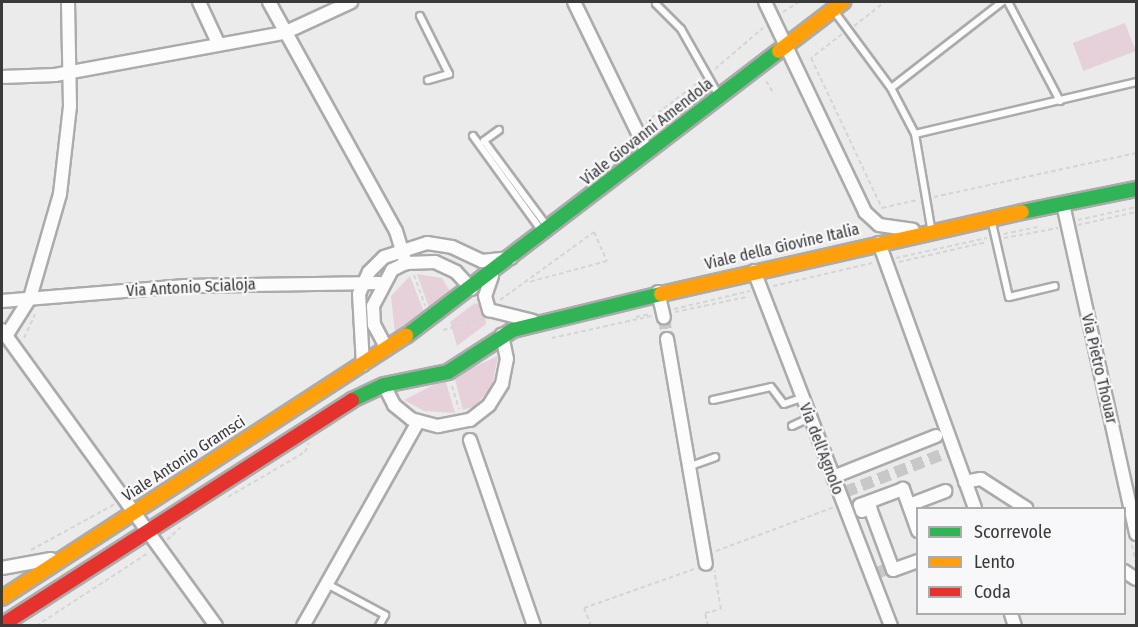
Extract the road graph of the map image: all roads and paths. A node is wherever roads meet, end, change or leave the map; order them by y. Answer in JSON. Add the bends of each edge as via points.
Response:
{"nodes":[{"id":1,"x":68,"y":2,"type":"edge"},
{"id":2,"x":200,"y":2,"type":"edge"},
{"id":3,"x":269,"y":2,"type":"edge"},
{"id":4,"x":351,"y":2,"type":"edge"},
{"id":5,"x":574,"y":2,"type":"edge"},
{"id":6,"x":765,"y":2,"type":"edge"},
{"id":7,"x":799,"y":2,"type":"edge"},
{"id":8,"x":1002,"y":2,"type":"edge"},
{"id":9,"x":1008,"y":2,"type":"edge"},
{"id":10,"x":656,"y":4,"type":"dead end"},
{"id":11,"x":838,"y":5,"type":"edge"},
{"id":12,"x":783,"y":13,"type":"dead end"},
{"id":13,"x":420,"y":16,"type":"dead end"},
{"id":14,"x":284,"y":33,"type":"junction"},
{"id":15,"x":218,"y":44,"type":"junction"},
{"id":16,"x":786,"y":46,"type":"junction"},
{"id":17,"x":743,"y":47,"type":"dead end"},
{"id":18,"x":750,"y":56,"type":"dead end"},
{"id":19,"x":811,"y":58,"type":"dead end"},
{"id":20,"x":71,"y":73,"type":"junction"},
{"id":21,"x":2,"y":77,"type":"edge"},
{"id":22,"x":428,"y":80,"type":"dead end"},
{"id":23,"x":766,"y":81,"type":"dead end"},
{"id":24,"x":1137,"y":82,"type":"edge"},
{"id":25,"x":891,"y":88,"type":"junction"},
{"id":26,"x":774,"y":94,"type":"dead end"},
{"id":27,"x":719,"y":96,"type":"junction"},
{"id":28,"x":1060,"y":101,"type":"junction"},
{"id":29,"x":499,"y":130,"type":"dead end"},
{"id":30,"x":915,"y":134,"type":"junction"},
{"id":31,"x":473,"y":136,"type":"dead end"},
{"id":32,"x":647,"y":152,"type":"junction"},
{"id":33,"x":1137,"y":153,"type":"edge"},
{"id":34,"x":1137,"y":189,"type":"edge"},
{"id":35,"x":924,"y":199,"type":"junction"},
{"id":36,"x":1063,"y":204,"type":"junction"},
{"id":37,"x":1137,"y":207,"type":"edge"},
{"id":38,"x":1137,"y":212,"type":"edge"},
{"id":39,"x":992,"y":219,"type":"junction"},
{"id":40,"x":1068,"y":225,"type":"junction"},
{"id":41,"x":546,"y":231,"type":"junction"},
{"id":42,"x":929,"y":232,"type":"junction"},
{"id":43,"x":995,"y":238,"type":"junction"},
{"id":44,"x":879,"y":243,"type":"junction"},
{"id":45,"x":402,"y":247,"type":"junction"},
{"id":46,"x":512,"y":258,"type":"junction"},
{"id":47,"x":890,"y":262,"type":"junction"},
{"id":48,"x":406,"y":263,"type":"junction"},
{"id":49,"x":754,"y":271,"type":"junction"},
{"id":50,"x":494,"y":272,"type":"junction"},
{"id":51,"x":414,"y":275,"type":"dead end"},
{"id":52,"x":529,"y":282,"type":"junction"},
{"id":53,"x":363,"y":283,"type":"junction"},
{"id":54,"x":381,"y":283,"type":"junction"},
{"id":55,"x":1055,"y":286,"type":"dead end"},
{"id":56,"x":769,"y":287,"type":"dead end"},
{"id":57,"x":472,"y":289,"type":"junction"},
{"id":58,"x":658,"y":291,"type":"junction"},
{"id":59,"x":746,"y":297,"type":"dead end"},
{"id":60,"x":30,"y":298,"type":"junction"},
{"id":61,"x":2,"y":301,"type":"edge"},
{"id":62,"x":426,"y":310,"type":"dead end"},
{"id":63,"x":492,"y":312,"type":"junction"},
{"id":64,"x":663,"y":316,"type":"junction"},
{"id":65,"x":536,"y":322,"type":"junction"},
{"id":66,"x":4,"y":333,"type":"edge"},
{"id":67,"x":434,"y":333,"type":"dead end"},
{"id":68,"x":502,"y":335,"type":"junction"},
{"id":69,"x":667,"y":339,"type":"tunnel mouth"},
{"id":70,"x":540,"y":340,"type":"dead end"},
{"id":71,"x":387,"y":349,"type":"junction"},
{"id":72,"x":363,"y":365,"type":"junction"},
{"id":73,"x":448,"y":373,"type":"junction"},
{"id":74,"x":384,"y":385,"type":"junction"},
{"id":75,"x":801,"y":398,"type":"junction"},
{"id":76,"x":713,"y":400,"type":"dead end"},
{"id":77,"x":461,"y":413,"type":"dead end"},
{"id":78,"x":809,"y":418,"type":"junction"},
{"id":79,"x":418,"y":422,"type":"junction"},
{"id":80,"x":792,"y":426,"type":"dead end"},
{"id":81,"x":942,"y":434,"type":"junction"},
{"id":82,"x":470,"y":440,"type":"dead end"},
{"id":83,"x":310,"y":441,"type":"dead end"},
{"id":84,"x":715,"y":458,"type":"dead end"},
{"id":85,"x":687,"y":467,"type":"junction"},
{"id":86,"x":832,"y":477,"type":"junction"},
{"id":87,"x":965,"y":482,"type":"junction"},
{"id":88,"x":945,"y":491,"type":"dead end"},
{"id":89,"x":220,"y":497,"type":"dead end"},
{"id":90,"x":845,"y":503,"type":"junction"},
{"id":91,"x":909,"y":505,"type":"junction"},
{"id":92,"x":975,"y":507,"type":"edge"},
{"id":93,"x":1024,"y":507,"type":"edge"},
{"id":94,"x":109,"y":508,"type":"dead end"},
{"id":95,"x":134,"y":510,"type":"junction"},
{"id":96,"x":184,"y":521,"type":"dead end"},
{"id":97,"x":916,"y":525,"type":"edge"},
{"id":98,"x":148,"y":529,"type":"junction"},
{"id":99,"x":1137,"y":534,"type":"edge"},
{"id":100,"x":159,"y":545,"type":"junction"},
{"id":101,"x":25,"y":551,"type":"dead end"},
{"id":102,"x":67,"y":554,"type":"junction"},
{"id":103,"x":705,"y":560,"type":"junction"},
{"id":104,"x":916,"y":562,"type":"edge"},
{"id":105,"x":2,"y":568,"type":"edge"},
{"id":106,"x":327,"y":584,"type":"junction"},
{"id":107,"x":2,"y":598,"type":"edge"},
{"id":108,"x":2,"y":625,"type":"edge"},
{"id":109,"x":36,"y":626,"type":"edge"},
{"id":110,"x":216,"y":626,"type":"edge"},
{"id":111,"x":303,"y":626,"type":"edge"},
{"id":112,"x":379,"y":626,"type":"edge"},
{"id":113,"x":534,"y":626,"type":"edge"},
{"id":114,"x":591,"y":626,"type":"edge"},
{"id":115,"x":891,"y":626,"type":"edge"}],
"edges":[{"from":1,"to":20,"type":"street"},
{"from":2,"to":15,"type":"street"},
{"from":3,"to":14,"type":"street"},
{"from":4,"to":14,"type":"street"},
{"from":5,"to":32,"type":"street"},
{"from":6,"to":16,"type":"street"},
{"from":7,"to":12,"type":"path"},
{"from":8,"to":25,"type":"lane"},
{"from":9,"to":28,"type":"lane"},
{"from":10,"to":27,"type":"lane","via":[[681,29]]},
{"from":11,"to":16,"type":"main road","name":"Viale Giovanni Amendola"},
{"from":11,"to":25,"type":"lane"},
{"from":13,"to":22,"type":"lane","via":[[449,74]]},
{"from":14,"to":15,"type":"street"},
{"from":14,"to":45,"type":"street"},
{"from":15,"to":20,"type":"street"},
{"from":16,"to":27,"type":"main road","name":"Viale Giovanni Amendola"},
{"from":16,"to":42,"type":"street","via":[[865,212],[879,225]]},
{"from":17,"to":18,"type":"path"},
{"from":19,"to":35,"type":"path","via":[[882,208]]},
{"from":20,"to":21,"type":"street"},
{"from":20,"to":60,"type":"street","via":[[60,194]]},
{"from":23,"to":26,"type":"path"},
{"from":24,"to":28,"type":"lane"},
{"from":25,"to":30,"type":"lane"},
{"from":27,"to":32,"type":"main road","name":"Viale Giovanni Amendola"},
{"from":28,"to":30,"type":"lane"},
{"from":29,"to":41,"type":"lane","via":[[484,141]]},
{"from":30,"to":35,"type":"lane"},
{"from":31,"to":41,"type":"lane"},
{"from":32,"to":41,"type":"main road","name":"Viale Giovanni Amendola"},
{"from":33,"to":35,"type":"path"},
{"from":34,"to":36,"type":"main road","name":"Viale della Giovine Italia"},
{"from":35,"to":42,"type":"lane"},
{"from":36,"to":39,"type":"main road","name":"Viale della Giovine Italia"},
{"from":36,"to":40,"type":"street","name":"Via Pietro Thouar"},
{"from":37,"to":40,"type":"path"},
{"from":38,"to":40,"type":"path"},
{"from":39,"to":42,"type":"main road","name":"Viale della Giovine Italia"},
{"from":39,"to":43,"type":"lane"},
{"from":40,"to":43,"type":"path"},
{"from":40,"to":43,"type":"path"},
{"from":40,"to":99,"type":"street","name":"Via Pietro Thouar"},
{"from":41,"to":46,"type":"main road","name":"Viale Giovanni Amendola"},
{"from":42,"to":44,"type":"main road","name":"Viale della Giovine Italia"},
{"from":43,"to":47,"type":"path"},
{"from":43,"to":47,"type":"path"},
{"from":43,"to":55,"type":"lane","via":[[1009,297]]},
{"from":44,"to":47,"type":"street"},
{"from":44,"to":49,"type":"main road","name":"Viale della Giovine Italia"},
{"from":45,"to":46,"type":"street","via":[[438,244],[482,261]]},
{"from":45,"to":48,"type":"street"},
{"from":45,"to":53,"type":"street","via":[[376,264]]},
{"from":46,"to":50,"type":"main road","name":"Viale Giovanni Amendola"},
{"from":47,"to":56,"type":"path"},
{"from":47,"to":81,"type":"street"},
{"from":48,"to":54,"type":"street"},
{"from":48,"to":57,"type":"street","via":[[442,264]]},
{"from":49,"to":58,"type":"main road","name":"Viale della Giovine Italia"},
{"from":49,"to":75,"type":"street","name":"Via dell'Agnolo"},
{"from":50,"to":57,"type":"main road","name":"Viale Giovanni Amendola"},
{"from":50,"to":63,"type":"street","via":[[485,296]]},
{"from":51,"to":62,"type":"path"},
{"from":52,"to":52,"type":"path","via":[[538,275],[594,232],[607,261]]},
{"from":52,"to":63,"type":"path","via":[[502,296]]},
{"from":53,"to":54,"type":"street","name":"Via Antonio Scialoja"},
{"from":53,"to":60,"type":"street","name":"Via Antonio Scialoja","via":[[185,286]]},
{"from":53,"to":72,"type":"street","via":[[356,314]]},
{"from":54,"to":71,"type":"street","via":[[373,317]]},
{"from":57,"to":71,"type":"main road","name":"Viale Giovanni Amendola"},
{"from":58,"to":64,"type":"street"},
{"from":58,"to":65,"type":"main road","name":"Viale della Giovine Italia"},
{"from":59,"to":64,"type":"path"},
{"from":60,"to":61,"type":"street","name":"Via Antonio Scialoja"},
{"from":60,"to":66,"type":"street"},
{"from":63,"to":65,"type":"street"},
{"from":63,"to":67,"type":"path","via":[[471,326]]},
{"from":64,"to":70,"type":"path"},
{"from":65,"to":68,"type":"main road","name":"Viale della Giovine Italia"},
{"from":66,"to":95,"type":"street"},
{"from":68,"to":73,"type":"main road","name":"Viale della Giovine Italia"},
{"from":68,"to":79,"type":"street","via":[[503,380],[486,409],[454,425]]},
{"from":69,"to":85,"type":"street"},
{"from":71,"to":72,"type":"main road","name":"Viale Antonio Gramsci"},
{"from":72,"to":95,"type":"main road","name":"Viale Antonio Gramsci"},
{"from":73,"to":74,"type":"main road"},
{"from":73,"to":77,"type":"path"},
{"from":74,"to":79,"type":"street","via":[[399,410]]},
{"from":74,"to":98,"type":"main road","via":[[336,408]]},
{"from":75,"to":76,"type":"lane","via":[[784,404],[771,387]]},
{"from":75,"to":78,"type":"street","name":"Via dell'Agnolo"},
{"from":78,"to":80,"type":"lane"},
{"from":78,"to":86,"type":"street","name":"Via dell'Agnolo"},
{"from":79,"to":106,"type":"street"},
{"from":81,"to":86,"type":"street"},
{"from":81,"to":87,"type":"street"},
{"from":82,"to":113,"type":"street"},
{"from":83,"to":89,"type":"path","via":[[305,452],[235,496]]},
{"from":84,"to":85,"type":"lane"},
{"from":85,"to":103,"type":"street"},
{"from":86,"to":90,"type":"street","name":"Via dell'Agnolo"},
{"from":87,"to":92,"type":"street"},
{"from":87,"to":93,"type":"street","via":[[981,479]]},
{"from":88,"to":91,"type":"street"},
{"from":90,"to":103,"type":"path"},
{"from":90,"to":115,"type":"street","name":"Via dell'Agnolo"},
{"from":91,"to":97,"type":"street"},
{"from":91,"to":104,"type":"street","via":[[903,489],[860,505],[862,511],[870,508],[893,570]]},
{"from":94,"to":101,"type":"path","via":[[67,534]]},
{"from":95,"to":98,"type":"street"},
{"from":95,"to":102,"type":"main road","name":"Viale Antonio Gramsci"},
{"from":96,"to":100,"type":"path","via":[[178,533]]},
{"from":98,"to":100,"type":"street"},
{"from":98,"to":108,"type":"main road"},
{"from":100,"to":109,"type":"path"},
{"from":100,"to":110,"type":"street"},
{"from":102,"to":105,"type":"street"},
{"from":102,"to":107,"type":"main road","name":"Viale Antonio Gramsci"},
{"from":103,"to":114,"type":"path","via":[[584,608]]},
{"from":106,"to":111,"type":"street"},
{"from":106,"to":112,"type":"lane","via":[[385,615]]}]}
